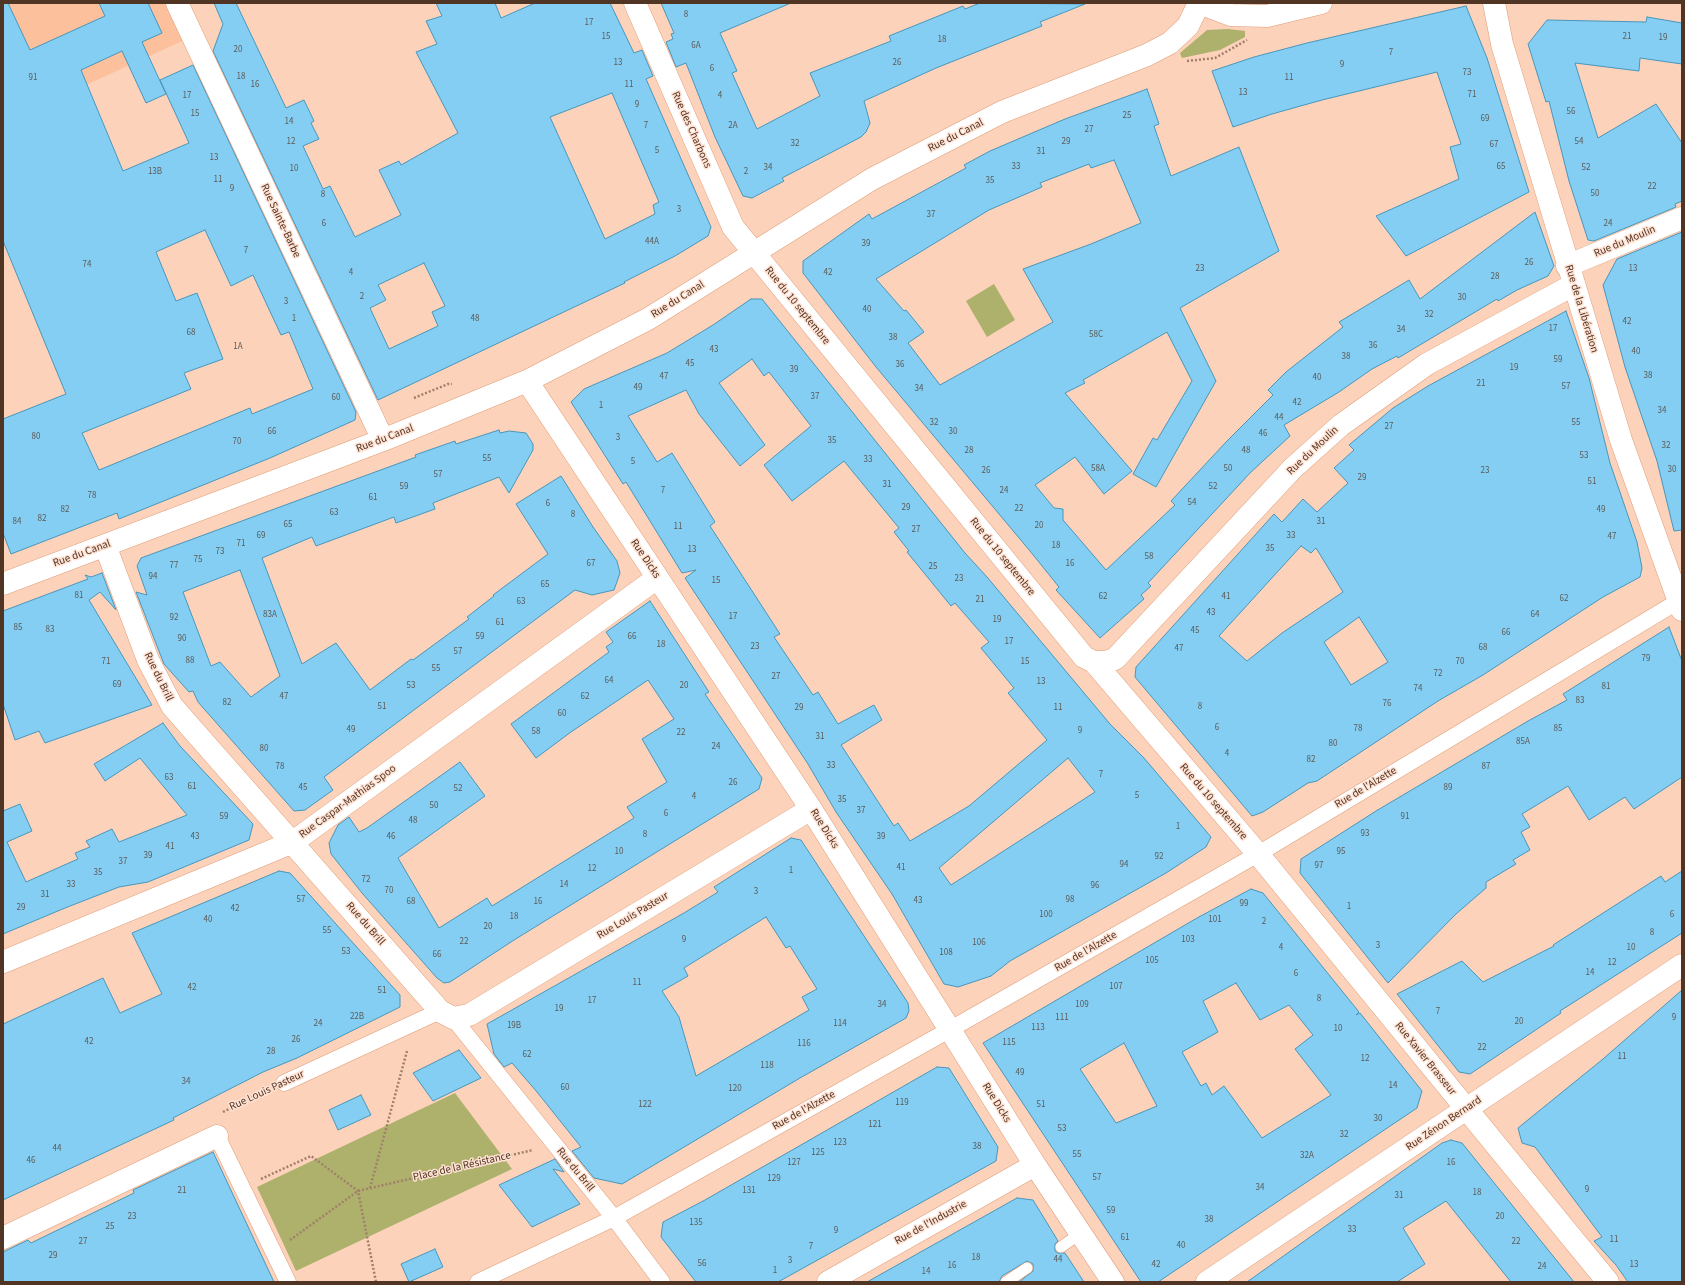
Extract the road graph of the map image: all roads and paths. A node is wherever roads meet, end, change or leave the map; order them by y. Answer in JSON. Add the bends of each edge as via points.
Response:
{"nodes":[{"id":1,"x":178,"y":3,"type":"edge"},
{"id":2,"x":635,"y":3,"type":"edge"},
{"id":3,"x":1321,"y":3,"type":"edge"},
{"id":4,"x":1494,"y":3,"type":"edge"},
{"id":5,"x":1267,"y":16,"type":"junction"},
{"id":6,"x":1147,"y":55,"type":"junction"},
{"id":7,"x":1682,"y":218,"type":"edge"},
{"id":8,"x":753,"y":254,"type":"junction"},
{"id":9,"x":1570,"y":275,"type":"junction"},
{"id":10,"x":527,"y":381,"type":"junction"},
{"id":11,"x":383,"y":440,"type":"junction"},
{"id":12,"x":105,"y":545,"type":"junction"},
{"id":13,"x":5,"y":577,"type":"edge"},
{"id":14,"x":657,"y":578,"type":"junction"},
{"id":15,"x":1681,"y":604,"type":"edge"},
{"id":16,"x":1094,"y":662,"type":"junction"},
{"id":17,"x":812,"y":809,"type":"junction"},
{"id":18,"x":293,"y":842,"type":"junction"},
{"id":19,"x":1258,"y":854,"type":"junction"},
{"id":20,"x":3,"y":962,"type":"edge"},
{"id":21,"x":1682,"y":966,"type":"edge"},
{"id":22,"x":447,"y":1015,"type":"junction"},
{"id":23,"x":414,"y":1023,"type":"junction"},
{"id":24,"x":949,"y":1030,"type":"junction"},
{"id":25,"x":284,"y":1084,"type":"joint"},
{"id":26,"x":1466,"y":1109,"type":"junction"},
{"id":27,"x":217,"y":1136,"type":"junction"},
{"id":28,"x":555,"y":1144,"type":"junction"},
{"id":29,"x":1035,"y":1165,"type":"junction"},
{"id":30,"x":242,"y":1187,"type":"junction"},
{"id":31,"x":370,"y":1188,"type":"junction"},
{"id":32,"x":358,"y":1191,"type":"junction"},
{"id":33,"x":614,"y":1218,"type":"junction"},
{"id":34,"x":1081,"y":1234,"type":"junction"},
{"id":35,"x":3,"y":1238,"type":"edge"},
{"id":36,"x":1061,"y":1246,"type":"dead end"},
{"id":37,"x":273,"y":1252,"type":"junction"},
{"id":38,"x":1027,"y":1268,"type":"dead end"},
{"id":39,"x":288,"y":1282,"type":"edge"},
{"id":40,"x":376,"y":1282,"type":"edge"},
{"id":41,"x":478,"y":1282,"type":"edge"},
{"id":42,"x":662,"y":1282,"type":"edge"},
{"id":43,"x":828,"y":1282,"type":"edge"},
{"id":44,"x":1006,"y":1282,"type":"edge"},
{"id":45,"x":1114,"y":1282,"type":"edge"},
{"id":46,"x":1207,"y":1282,"type":"edge"},
{"id":47,"x":1608,"y":1282,"type":"edge"}],
"edges":[{"from":1,"to":11,"type":"street","name":"Rue Sainte-Barbe"},
{"from":2,"to":8,"type":"street","name":"Rue des Charbons","via":[[733,227]]},
{"from":3,"to":5,"type":"street","name":"Rue du Canal"},
{"from":4,"to":9,"type":"street","name":"Rue de la Libération","via":[[1502,44]]},
{"from":5,"to":6,"type":"path","via":[[1245,42],[1215,58],[1180,62]]},
{"from":5,"to":6,"type":"street","name":"Rue du Canal","via":[[1231,15],[1200,3],[1188,26],[1170,44]]},
{"from":6,"to":8,"type":"street","name":"Rue du Canal","via":[[1002,112],[872,179]]},
{"from":7,"to":9,"type":"street","name":"Rue du Moulin"},
{"from":8,"to":10,"type":"street","name":"Rue du Canal","via":[[648,319]]},
{"from":8,"to":16,"type":"street","name":"Rue du 10 septembre","via":[[1084,656]]},
{"from":9,"to":15,"type":"street","name":"Rue de la Libération","via":[[1621,440]]},
{"from":9,"to":16,"type":"street","name":"Rue du Moulin","via":[[1428,364],[1341,425],[1293,468],[1115,659]]},
{"from":10,"to":11,"type":"street","name":"Rue du Canal"},
{"from":10,"to":14,"type":"street","name":"Rue Dicks"},
{"from":11,"to":12,"type":"street","name":"Rue du Canal"},
{"from":12,"to":13,"type":"street","name":"Rue du Canal"},
{"from":12,"to":18,"type":"street","name":"Rue du Brill","via":[[148,660],[172,706]]},
{"from":14,"to":17,"type":"street","name":"Rue Dicks"},
{"from":14,"to":18,"type":"street","name":"Rue Caspar-Mathias Spoo"},
{"from":15,"to":19,"type":"street","name":"Rue de l'Alzette"},
{"from":16,"to":19,"type":"street","name":"Rue du 10 septembre"},
{"from":17,"to":22,"type":"street","name":"Rue Louis Pasteur","via":[[469,1015]]},
{"from":17,"to":24,"type":"street","name":"Rue Dicks"},
{"from":18,"to":20,"type":"street","name":"Rue Caspar-Mathias Spoo"},
{"from":18,"to":22,"type":"street","name":"Rue du Brill"},
{"from":19,"to":24,"type":"street","name":"Rue de l'Alzette"},
{"from":19,"to":26,"type":"street","name":"Rue Xavier Brasseur"},
{"from":21,"to":26,"type":"street","name":"Rue Zénon Bernard"},
{"from":22,"to":23,"type":"street","name":"Rue Louis Pasteur"},
{"from":22,"to":28,"type":"street","name":"Rue du Brill"},
{"from":23,"to":25,"type":"street","name":"Rue Louis Pasteur"},
{"from":23,"to":31,"type":"path"},
{"from":24,"to":29,"type":"street","name":"Rue Dicks"},
{"from":24,"to":33,"type":"street","name":"Rue de l'Alzette"},
{"from":25,"to":27,"type":"path","name":"Rue Louis Pasteur","via":[[249,1098],[222,1113]]},
{"from":26,"to":46,"type":"street","name":"Rue Zénon Bernard"},
{"from":26,"to":47,"type":"street","name":"Rue Xavier Brasseur"},
{"from":27,"to":30,"type":"street"},
{"from":27,"to":35,"type":"street"},
{"from":28,"to":31,"type":"path","name":"Place de la Résistance"},
{"from":28,"to":33,"type":"street","name":"Rue du Brill"},
{"from":29,"to":34,"type":"street","name":"Rue Dicks"},
{"from":29,"to":43,"type":"street","name":"Rue de l'Industrie"},
{"from":30,"to":32,"type":"path","via":[[311,1156]]},
{"from":30,"to":37,"type":"street"},
{"from":31,"to":32,"type":"path","name":"Place de la Résistance"},
{"from":32,"to":37,"type":"path","name":"Place de la Résistance"},
{"from":32,"to":40,"type":"path"},
{"from":33,"to":41,"type":"street","name":"Rue de l'Alzette"},
{"from":33,"to":42,"type":"street","name":"Rue du Brill"},
{"from":34,"to":36,"type":"lane"},
{"from":34,"to":45,"type":"street","name":"Rue Dicks"},
{"from":37,"to":39,"type":"street"},
{"from":38,"to":44,"type":"lane"}]}
